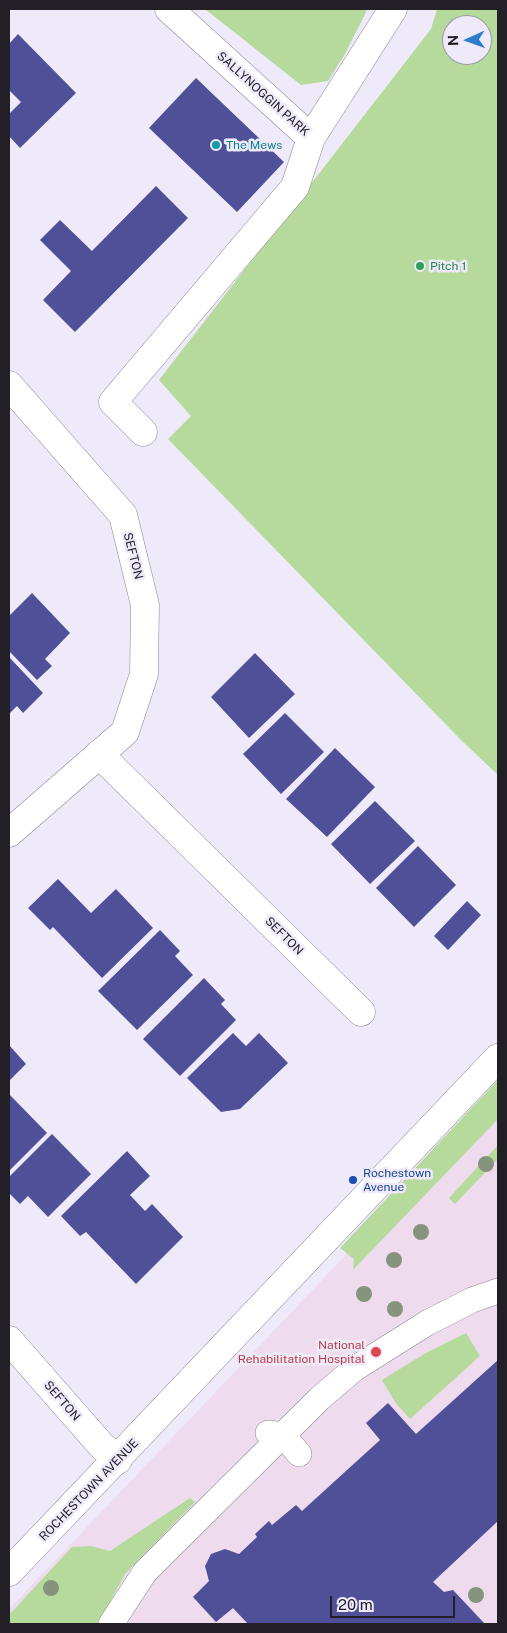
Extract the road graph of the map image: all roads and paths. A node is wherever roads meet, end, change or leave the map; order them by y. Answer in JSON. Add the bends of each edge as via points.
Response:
{"nodes":[{"id":1,"x":169,"y":9,"type":"edge"},
{"id":2,"x":393,"y":9,"type":"edge"},
{"id":3,"x":311,"y":138,"type":"junction"},
{"id":4,"x":9,"y":385,"type":"edge"},
{"id":5,"x":143,"y":432,"type":"dead end"},
{"id":6,"x":99,"y":754,"type":"junction"},
{"id":7,"x":9,"y":833,"type":"edge"},
{"id":8,"x":361,"y":1012,"type":"dead end"},
{"id":9,"x":498,"y":1058,"type":"edge"},
{"id":10,"x":498,"y":1291,"type":"edge"},
{"id":11,"x":9,"y":1340,"type":"edge"},
{"id":12,"x":276,"y":1434,"type":"junction"},
{"id":13,"x":299,"y":1454,"type":"dead end"},
{"id":14,"x":118,"y":1460,"type":"junction"},
{"id":15,"x":9,"y":1572,"type":"edge"},
{"id":16,"x":111,"y":1624,"type":"edge"}],
"edges":[{"from":1,"to":3,"type":"street","name":"SALLYNOGGIN PARK"},
{"from":2,"to":3,"type":"street","name":"SALLYNOGGIN PARK"},
{"from":3,"to":5,"type":"street","via":[[295,187],[113,402]]},
{"from":4,"to":6,"type":"street","name":"SEFTON","via":[[123,516],[145,605],[144,674],[126,732]]},
{"from":6,"to":7,"type":"street","name":"SEFTON"},
{"from":6,"to":8,"type":"street","name":"SEFTON"},
{"from":9,"to":14,"type":"street","name":"ROCHESTOWN AVENUE"},
{"from":10,"to":12,"type":"lane","via":[[472,1300],[384,1348]]},
{"from":11,"to":14,"type":"street","name":"SEFTON"},
{"from":12,"to":13,"type":"lane"},
{"from":12,"to":16,"type":"lane","via":[[145,1572]]},
{"from":14,"to":15,"type":"street","name":"ROCHESTOWN AVENUE"}]}
